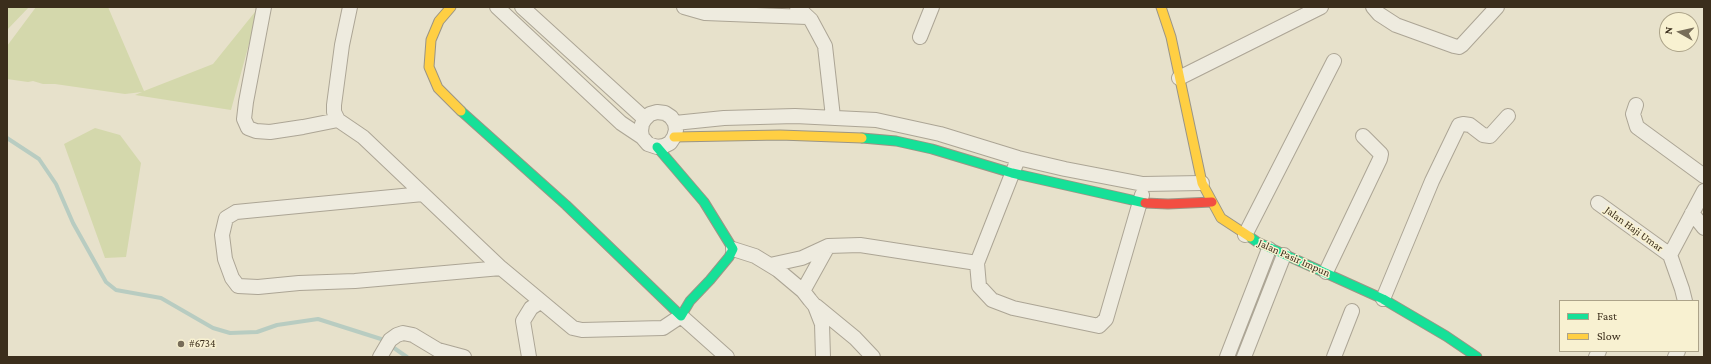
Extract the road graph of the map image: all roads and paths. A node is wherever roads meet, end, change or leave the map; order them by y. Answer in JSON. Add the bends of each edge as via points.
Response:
{"nodes":[{"id":1,"x":264,"y":7,"type":"edge"},
{"id":2,"x":350,"y":7,"type":"edge"},
{"id":3,"x":451,"y":7,"type":"edge"},
{"id":4,"x":497,"y":7,"type":"edge"},
{"id":5,"x":522,"y":7,"type":"edge"},
{"id":6,"x":684,"y":7,"type":"edge"},
{"id":7,"x":718,"y":7,"type":"edge"},
{"id":8,"x":797,"y":7,"type":"edge"},
{"id":9,"x":932,"y":7,"type":"edge"},
{"id":10,"x":1161,"y":7,"type":"edge"},
{"id":11,"x":1321,"y":7,"type":"edge"},
{"id":12,"x":1373,"y":7,"type":"edge"},
{"id":13,"x":1497,"y":7,"type":"edge"},
{"id":14,"x":705,"y":13,"type":"junction"},
{"id":15,"x":807,"y":17,"type":"junction"},
{"id":16,"x":920,"y":37,"type":"dead end"},
{"id":17,"x":1334,"y":61,"type":"dead end"},
{"id":18,"x":1179,"y":78,"type":"junction"},
{"id":19,"x":1636,"y":106,"type":"dead end"},
{"id":20,"x":1508,"y":116,"type":"dead end"},
{"id":21,"x":833,"y":117,"type":"junction"},
{"id":22,"x":644,"y":118,"type":"junction"},
{"id":23,"x":338,"y":120,"type":"junction"},
{"id":24,"x":675,"y":123,"type":"junction"},
{"id":25,"x":1363,"y":136,"type":"dead end"},
{"id":26,"x":642,"y":137,"type":"junction"},
{"id":27,"x":674,"y":137,"type":"junction"},
{"id":28,"x":657,"y":147,"type":"junction"},
{"id":29,"x":1018,"y":158,"type":"junction"},
{"id":30,"x":1012,"y":173,"type":"junction"},
{"id":31,"x":1704,"y":176,"type":"edge"},
{"id":32,"x":1202,"y":183,"type":"junction"},
{"id":33,"x":1143,"y":184,"type":"junction"},
{"id":34,"x":1704,"y":190,"type":"edge"},
{"id":35,"x":423,"y":194,"type":"junction"},
{"id":36,"x":1140,"y":202,"type":"junction"},
{"id":37,"x":1212,"y":202,"type":"junction"},
{"id":38,"x":1598,"y":203,"type":"dead end"},
{"id":39,"x":1692,"y":213,"type":"junction"},
{"id":40,"x":1704,"y":228,"type":"edge"},
{"id":41,"x":1245,"y":235,"type":"junction"},
{"id":42,"x":828,"y":246,"type":"junction"},
{"id":43,"x":1269,"y":248,"type":"junction"},
{"id":44,"x":733,"y":249,"type":"junction"},
{"id":45,"x":1670,"y":255,"type":"junction"},
{"id":46,"x":1284,"y":256,"type":"junction"},
{"id":47,"x":977,"y":263,"type":"junction"},
{"id":48,"x":770,"y":265,"type":"junction"},
{"id":49,"x":501,"y":268,"type":"junction"},
{"id":50,"x":1326,"y":272,"type":"junction"},
{"id":51,"x":803,"y":291,"type":"junction"},
{"id":52,"x":1251,"y":295,"type":"junction"},
{"id":53,"x":1383,"y":299,"type":"junction"},
{"id":54,"x":1685,"y":300,"type":"edge"},
{"id":55,"x":1266,"y":301,"type":"junction"},
{"id":56,"x":540,"y":302,"type":"junction"},
{"id":57,"x":815,"y":306,"type":"junction"},
{"id":58,"x":1352,"y":311,"type":"dead end"},
{"id":59,"x":681,"y":316,"type":"junction"},
{"id":60,"x":380,"y":357,"type":"edge"},
{"id":61,"x":464,"y":357,"type":"edge"},
{"id":62,"x":530,"y":357,"type":"edge"},
{"id":63,"x":727,"y":357,"type":"edge"},
{"id":64,"x":823,"y":357,"type":"edge"},
{"id":65,"x":873,"y":357,"type":"edge"},
{"id":66,"x":1226,"y":357,"type":"edge"},
{"id":67,"x":1244,"y":357,"type":"edge"},
{"id":68,"x":1334,"y":357,"type":"edge"},
{"id":69,"x":1477,"y":357,"type":"edge"}],
"edges":[{"from":1,"to":23,"type":"street","via":[[246,102],[244,118],[248,128],[270,132]]},
{"from":2,"to":23,"type":"street","via":[[334,105]]},
{"from":3,"to":59,"type":"street","via":[[439,21],[431,40],[429,66],[438,88],[462,113],[566,205]]},
{"from":4,"to":26,"type":"street","via":[[621,123]]},
{"from":5,"to":22,"type":"street"},
{"from":6,"to":14,"type":"street"},
{"from":7,"to":14,"type":"street"},
{"from":8,"to":15,"type":"street"},
{"from":9,"to":16,"type":"street"},
{"from":10,"to":18,"type":"street","name":"Jalan Pasir Impun","via":[[1171,37]]},
{"from":11,"to":18,"type":"street"},
{"from":12,"to":13,"type":"street","via":[[1379,14],[1396,24],[1459,46]]},
{"from":14,"to":15,"type":"street"},
{"from":15,"to":21,"type":"street","via":[[825,46]]},
{"from":17,"to":41,"type":"street"},
{"from":18,"to":32,"type":"street","name":"Jalan Pasir Impun"},
{"from":19,"to":31,"type":"street","via":[[1633,114],[1638,127]]},
{"from":20,"to":53,"type":"street","via":[[1490,136],[1484,135],[1470,125],[1459,125],[1432,181]]},
{"from":21,"to":24,"type":"street","via":[[724,118]]},
{"from":21,"to":29,"type":"street","via":[[876,120],[940,134]]},
{"from":22,"to":24,"type":"street","via":[[657,112],[665,113]]},
{"from":22,"to":26,"type":"street"},
{"from":23,"to":35,"type":"street","via":[[363,137]]},
{"from":24,"to":27,"type":"street"},
{"from":25,"to":50,"type":"street","via":[[1381,154],[1380,159]]},
{"from":26,"to":28,"type":"street","via":[[648,144]]},
{"from":27,"to":28,"type":"street","via":[[670,143]]},
{"from":27,"to":30,"type":"street","via":[[780,135],[896,141]]},
{"from":28,"to":44,"type":"street","via":[[704,202]]},
{"from":29,"to":30,"type":"street"},
{"from":29,"to":33,"type":"street"},
{"from":30,"to":36,"type":"street"},
{"from":30,"to":47,"type":"street"},
{"from":32,"to":33,"type":"street"},
{"from":32,"to":37,"type":"street","name":"Jalan Pasir Impun"},
{"from":33,"to":36,"type":"street"},
{"from":34,"to":39,"type":"street","name":"Jalan Haji Umar"},
{"from":35,"to":49,"type":"street"},
{"from":35,"to":49,"type":"street","via":[[236,212],[226,218],[222,235],[225,259],[232,278],[238,286],[258,287]]},
{"from":36,"to":37,"type":"street"},
{"from":36,"to":47,"type":"street","via":[[1106,319],[1099,326],[1013,308],[992,300],[979,286]]},
{"from":37,"to":41,"type":"street","name":"Jalan Pasir Impun","via":[[1220,218]]},
{"from":38,"to":45,"type":"street","name":"Jalan Haji Umar"},
{"from":39,"to":40,"type":"street"},
{"from":39,"to":45,"type":"street","name":"Jalan Haji Umar"},
{"from":41,"to":43,"type":"street","name":"Jalan Pasir Impun"},
{"from":42,"to":47,"type":"street","via":[[860,245]]},
{"from":42,"to":48,"type":"street","via":[[802,258]]},
{"from":42,"to":51,"type":"street"},
{"from":43,"to":46,"type":"street","name":"Jalan Pasir Impun"},
{"from":43,"to":52,"type":"street"},
{"from":44,"to":48,"type":"street","via":[[755,256]]},
{"from":44,"to":59,"type":"street","via":[[710,280],[690,301]]},
{"from":45,"to":54,"type":"street","name":"Jalan Haji Umar"},
{"from":46,"to":50,"type":"street","name":"Jalan Pasir Impun"},
{"from":46,"to":55,"type":"street"},
{"from":48,"to":51,"type":"street"},
{"from":49,"to":56,"type":"street"},
{"from":50,"to":53,"type":"street","name":"Jalan Pasir Impun"},
{"from":51,"to":57,"type":"street"},
{"from":52,"to":55,"type":"street"},
{"from":52,"to":66,"type":"street"},
{"from":53,"to":69,"type":"street","name":"Jalan Pasir Impun"},
{"from":55,"to":67,"type":"street"},
{"from":56,"to":59,"type":"street","via":[[573,328],[582,330],[663,328]]},
{"from":56,"to":62,"type":"street","via":[[531,308],[523,321]]},
{"from":57,"to":64,"type":"street","via":[[822,324]]},
{"from":57,"to":65,"type":"street","via":[[855,338]]},
{"from":58,"to":68,"type":"street"},
{"from":59,"to":63,"type":"street"},
{"from":60,"to":61,"type":"street","via":[[390,340],[403,333],[413,335],[438,350]]}]}
